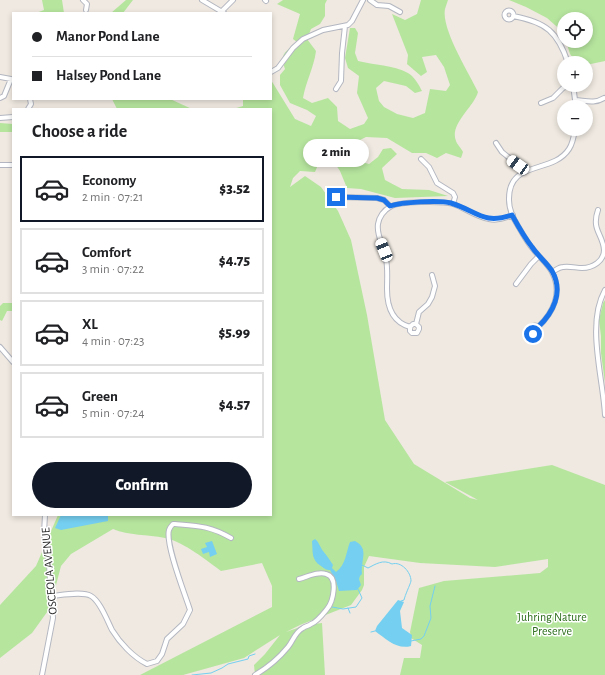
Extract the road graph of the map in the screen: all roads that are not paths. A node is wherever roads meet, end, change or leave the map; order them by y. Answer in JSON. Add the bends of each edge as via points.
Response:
{"nodes":[{"id":1,"x":83,"y":0,"type":"edge"},
{"id":2,"x":202,"y":0,"type":"edge"},
{"id":3,"x":233,"y":0,"type":"edge"},
{"id":4,"x":363,"y":0,"type":"edge"},
{"id":5,"x":370,"y":0,"type":"edge"},
{"id":6,"x":86,"y":10,"type":"dead end"},
{"id":7,"x":223,"y":12,"type":"edge"},
{"id":8,"x":400,"y":12,"type":"dead end"},
{"id":9,"x":513,"y":16,"type":"dead end"},
{"id":10,"x":345,"y":26,"type":"junction"},
{"id":11,"x":566,"y":56,"type":"edge"},
{"id":12,"x":272,"y":71,"type":"edge"},
{"id":13,"x":0,"y":77,"type":"edge"},
{"id":14,"x":12,"y":79,"type":"edge"},
{"id":15,"x":336,"y":89,"type":"dead end"},
{"id":16,"x":559,"y":92,"type":"edge"},
{"id":17,"x":574,"y":92,"type":"edge"},
{"id":18,"x":0,"y":98,"type":"edge"},
{"id":19,"x":604,"y":98,"type":"dead end"},
{"id":20,"x":576,"y":100,"type":"edge"},
{"id":21,"x":593,"y":102,"type":"edge"},
{"id":22,"x":541,"y":103,"type":"dead end"},
{"id":23,"x":12,"y":117,"type":"edge"},
{"id":24,"x":0,"y":118,"type":"edge"},
{"id":25,"x":573,"y":136,"type":"edge"},
{"id":26,"x":496,"y":143,"type":"dead end"},
{"id":27,"x":421,"y":159,"type":"dead end"},
{"id":28,"x":0,"y":165,"type":"edge"},
{"id":29,"x":12,"y":165,"type":"edge"},
{"id":30,"x":523,"y":172,"type":"junction"},
{"id":31,"x":336,"y":197,"type":"dead end"},
{"id":32,"x":454,"y":204,"type":"junction"},
{"id":33,"x":390,"y":206,"type":"junction"},
{"id":34,"x":598,"y":210,"type":"dead end"},
{"id":35,"x":512,"y":215,"type":"junction"},
{"id":36,"x":539,"y":256,"type":"junction"},
{"id":37,"x":552,"y":272,"type":"junction"},
{"id":38,"x":432,"y":275,"type":"dead end"},
{"id":39,"x":516,"y":284,"type":"dead end"},
{"id":40,"x":605,"y":290,"type":"edge"},
{"id":41,"x":416,"y":324,"type":"junction"},
{"id":42,"x":410,"y":327,"type":"junction"},
{"id":43,"x":538,"y":327,"type":"dead end"},
{"id":44,"x":0,"y":347,"type":"edge"},
{"id":45,"x":12,"y":361,"type":"edge"},
{"id":46,"x":605,"y":415,"type":"edge"},
{"id":47,"x":45,"y":516,"type":"edge"},
{"id":48,"x":231,"y":538,"type":"dead end"},
{"id":49,"x":299,"y":579,"type":"dead end"},
{"id":50,"x":52,"y":596,"type":"junction"},
{"id":51,"x":42,"y":675,"type":"edge"},
{"id":52,"x":255,"y":675,"type":"edge"}],
"edges":[{"from":1,"to":6,"type":"street","via":[[87,4]]},
{"from":2,"to":7,"type":"street"},
{"from":3,"to":7,"type":"street"},
{"from":4,"to":10,"type":"street","via":[[352,22]]},
{"from":5,"to":8,"type":"street","via":[[377,5],[388,6]]},
{"from":9,"to":11,"type":"street","via":[[534,21],[552,33],[562,45]]},
{"from":10,"to":12,"type":"street","via":[[323,30],[303,39]]},
{"from":10,"to":15,"type":"street","via":[[341,81]]},
{"from":13,"to":14,"type":"street"},
{"from":14,"to":18,"type":"street","via":[[4,96]]},
{"from":16,"to":22,"type":"street","via":[[554,98]]},
{"from":17,"to":20,"type":"street"},
{"from":19,"to":21,"type":"street"},
{"from":23,"to":24,"type":"street"},
{"from":25,"to":30,"type":"street","via":[[570,148],[562,158]]},
{"from":26,"to":30,"type":"street"},
{"from":27,"to":32,"type":"street","via":[[429,167],[437,183],[454,193]]},
{"from":28,"to":29,"type":"street"},
{"from":30,"to":35,"type":"street","via":[[514,180],[510,190]]},
{"from":31,"to":33,"type":"street","via":[[377,198]]},
{"from":32,"to":33,"type":"street","via":[[435,202]]},
{"from":32,"to":35,"type":"street","via":[[489,219],[498,220]]},
{"from":33,"to":42,"type":"street","via":[[381,216],[378,230],[386,259],[387,298],[396,320]]},
{"from":34,"to":37,"type":"street","via":[[596,228],[604,248],[600,261],[590,267],[564,266]]},
{"from":35,"to":36,"type":"street","via":[[526,240]]},
{"from":36,"to":37,"type":"street"},
{"from":36,"to":39,"type":"street"},
{"from":37,"to":43,"type":"street","via":[[556,282],[555,302],[550,314]]},
{"from":38,"to":41,"type":"street","via":[[432,297],[419,312]]},
{"from":40,"to":46,"type":"street","via":[[596,316]]},
{"from":41,"to":42,"type":"street"},
{"from":41,"to":42,"type":"street","via":[[419,328],[417,333],[411,332]]},
{"from":44,"to":45,"type":"street"},
{"from":47,"to":50,"type":"street","name":"OSCEOLA AVENUE","via":[[44,532]]},
{"from":48,"to":50,"type":"street","via":[[208,527],[173,524],[170,528],[173,558],[190,610],[184,624],[167,639],[158,661],[147,664],[139,660],[113,631],[96,600],[90,595]]},
{"from":49,"to":52,"type":"street","via":[[320,573],[331,576],[334,587],[328,608],[313,624],[303,627],[289,646],[266,669]]},
{"from":50,"to":51,"type":"street","name":"OSCEOLA AVENUE","via":[[53,618]]}]}
